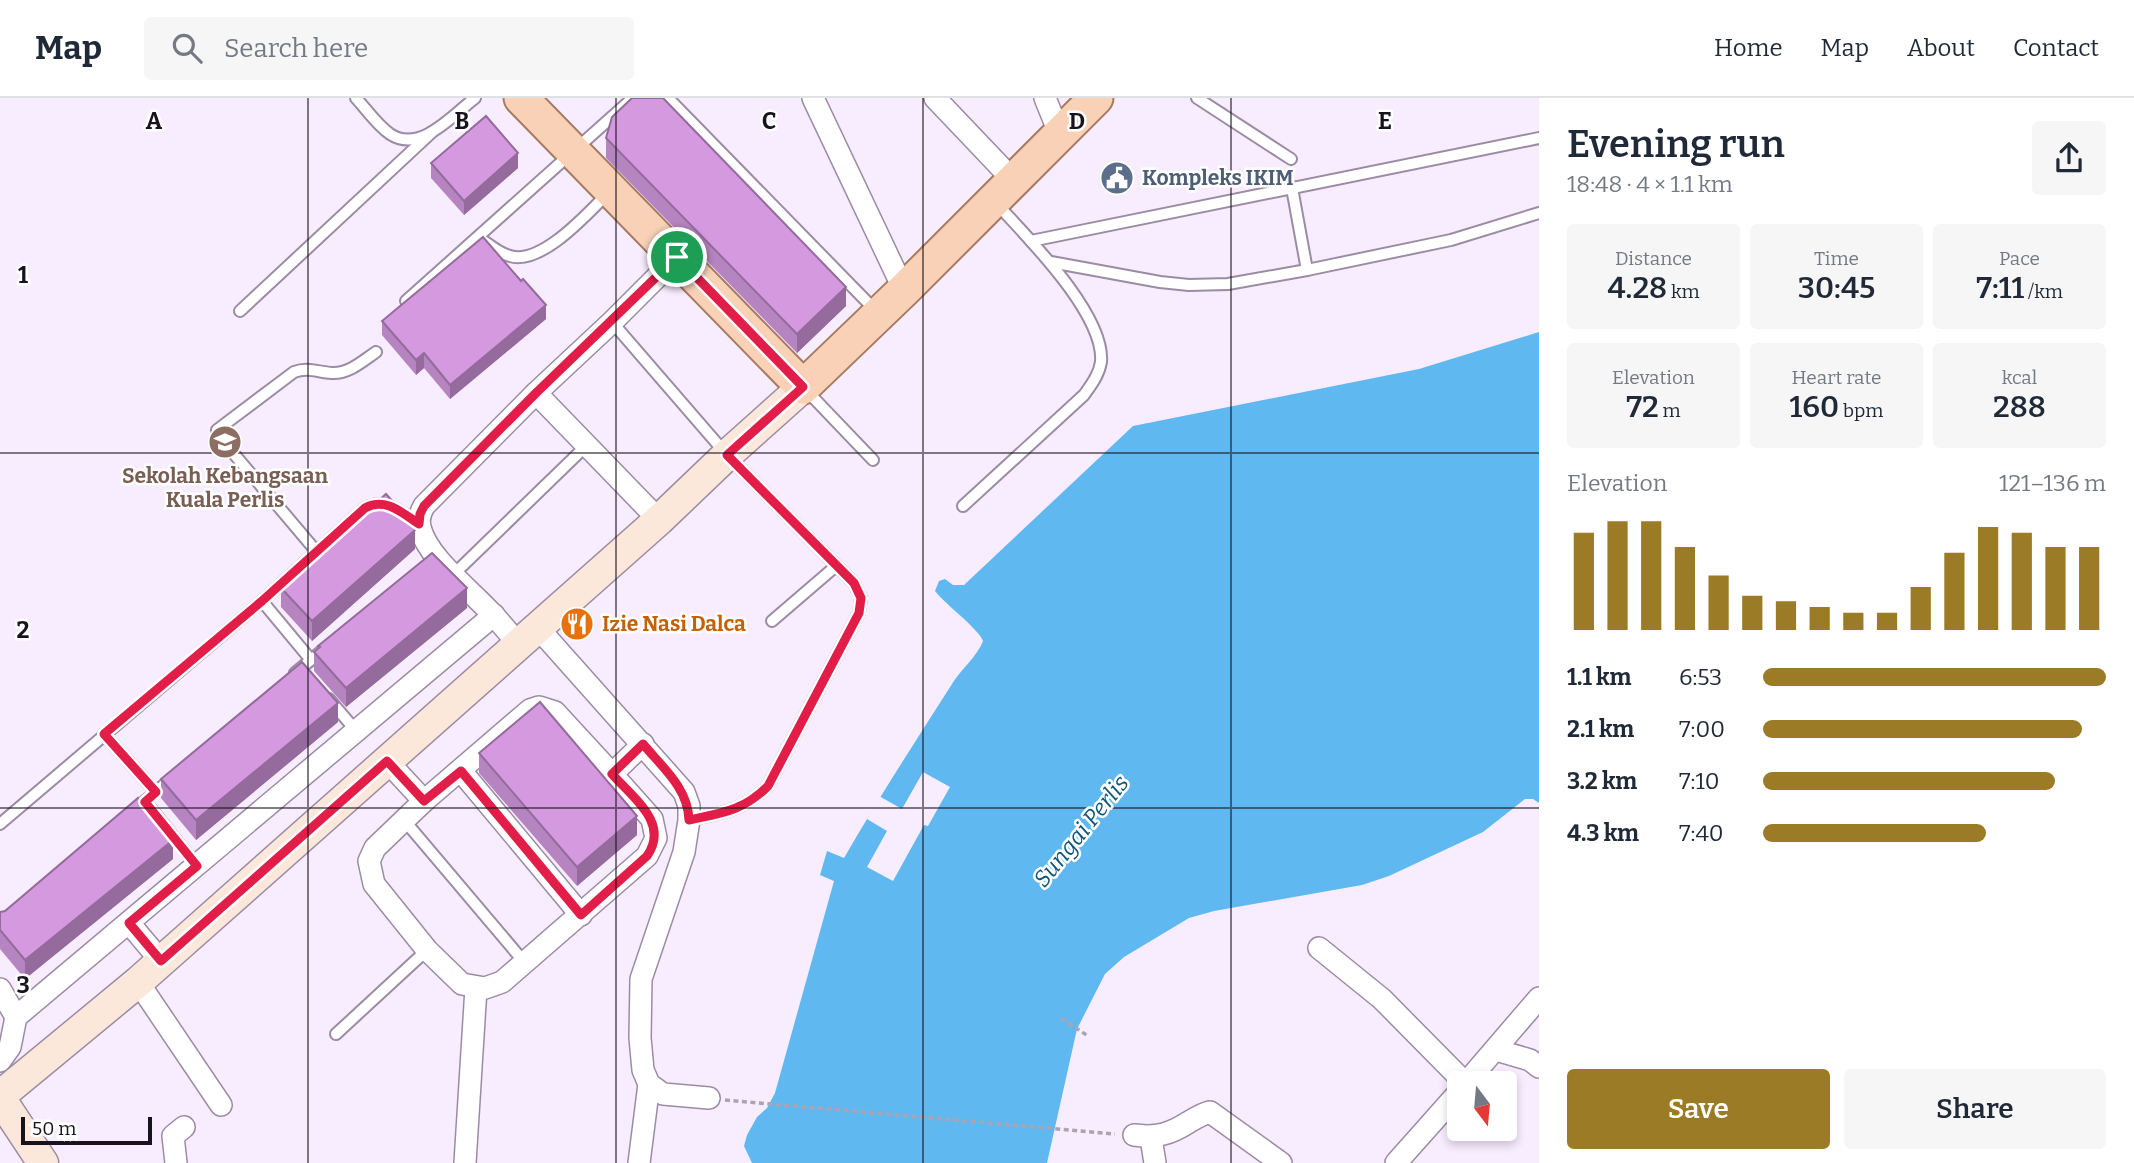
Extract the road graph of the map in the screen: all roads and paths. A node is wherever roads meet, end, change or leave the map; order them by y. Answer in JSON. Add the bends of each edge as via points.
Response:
{"nodes":[{"id":1,"x":356,"y":98,"type":"edge"},
{"id":2,"x":475,"y":98,"type":"edge"},
{"id":3,"x":521,"y":98,"type":"edge"},
{"id":4,"x":633,"y":98,"type":"edge"},
{"id":5,"x":668,"y":98,"type":"edge"},
{"id":6,"x":813,"y":98,"type":"edge"},
{"id":7,"x":935,"y":98,"type":"edge"},
{"id":8,"x":1045,"y":98,"type":"edge"},
{"id":9,"x":1097,"y":98,"type":"edge"},
{"id":10,"x":1197,"y":98,"type":"edge"},
{"id":11,"x":431,"y":133,"type":"junction"},
{"id":12,"x":1060,"y":135,"type":"junction"},
{"id":13,"x":1539,"y":138,"type":"edge"},
{"id":14,"x":573,"y":152,"type":"junction"},
{"id":15,"x":1292,"y":159,"type":"dead end"},
{"id":16,"x":1292,"y":188,"type":"junction"},
{"id":17,"x":611,"y":190,"type":"junction"},
{"id":18,"x":1003,"y":190,"type":"junction"},
{"id":19,"x":1539,"y":213,"type":"edge"},
{"id":20,"x":478,"y":237,"type":"junction"},
{"id":21,"x":1031,"y":241,"type":"junction"},
{"id":22,"x":677,"y":257,"type":"junction"},
{"id":23,"x":1051,"y":262,"type":"junction"},
{"id":24,"x":1307,"y":270,"type":"junction"},
{"id":25,"x":904,"y":290,"type":"junction"},
{"id":26,"x":407,"y":301,"type":"edge"},
{"id":27,"x":240,"y":311,"type":"dead end"},
{"id":28,"x":878,"y":313,"type":"junction"},
{"id":29,"x":612,"y":322,"type":"junction"},
{"id":30,"x":376,"y":352,"type":"dead end"},
{"id":31,"x":803,"y":387,"type":"junction"},
{"id":32,"x":536,"y":393,"type":"junction"},
{"id":33,"x":587,"y":445,"type":"junction"},
{"id":34,"x":727,"y":455,"type":"junction"},
{"id":35,"x":873,"y":460,"type":"dead end"},
{"id":36,"x":963,"y":506,"type":"dead end"},
{"id":37,"x":659,"y":520,"type":"junction"},
{"id":38,"x":419,"y":524,"type":"junction"},
{"id":39,"x":316,"y":551,"type":"junction"},
{"id":40,"x":836,"y":566,"type":"junction"},
{"id":41,"x":453,"y":574,"type":"junction"},
{"id":42,"x":262,"y":601,"type":"junction"},
{"id":43,"x":494,"y":615,"type":"junction"},
{"id":44,"x":772,"y":621,"type":"dead end"},
{"id":45,"x":528,"y":636,"type":"junction"},
{"id":46,"x":332,"y":642,"type":"edge"},
{"id":47,"x":311,"y":660,"type":"junction"},
{"id":48,"x":291,"y":677,"type":"edge"},
{"id":49,"x":309,"y":677,"type":"junction"},
{"id":50,"x":357,"y":732,"type":"junction"},
{"id":51,"x":104,"y":734,"type":"junction"},
{"id":52,"x":643,"y":744,"type":"junction"},
{"id":53,"x":387,"y":761,"type":"junction"},
{"id":54,"x":461,"y":771,"type":"junction"},
{"id":55,"x":176,"y":774,"type":"edge"},
{"id":56,"x":612,"y":774,"type":"junction"},
{"id":57,"x":156,"y":792,"type":"junction"},
{"id":58,"x":424,"y":801,"type":"junction"},
{"id":59,"x":145,"y":802,"type":"junction"},
{"id":60,"x":124,"y":819,"type":"edge"},
{"id":61,"x":404,"y":820,"type":"junction"},
{"id":62,"x":689,"y":820,"type":"junction"},
{"id":63,"x":0,"y":824,"type":"edge"},
{"id":64,"x":197,"y":866,"type":"junction"},
{"id":65,"x":581,"y":915,"type":"junction"},
{"id":66,"x":129,"y":923,"type":"junction"},
{"id":67,"x":1319,"y":948,"type":"dead end"},
{"id":68,"x":427,"y":950,"type":"junction"},
{"id":69,"x":161,"y":961,"type":"junction"},
{"id":70,"x":525,"y":963,"type":"junction"},
{"id":71,"x":138,"y":982,"type":"junction"},
{"id":72,"x":476,"y":988,"type":"junction"},
{"id":73,"x":0,"y":989,"type":"edge"},
{"id":74,"x":1539,"y":998,"type":"edge"},
{"id":75,"x":16,"y":1017,"type":"junction"},
{"id":76,"x":1061,"y":1018,"type":"dead end"},
{"id":77,"x":336,"y":1034,"type":"dead end"},
{"id":78,"x":1088,"y":1036,"type":"dead end"},
{"id":79,"x":1496,"y":1050,"type":"junction"},
{"id":80,"x":0,"y":1061,"type":"edge"},
{"id":81,"x":1539,"y":1067,"type":"edge"},
{"id":82,"x":1454,"y":1071,"type":"edge"},
{"id":83,"x":1477,"y":1071,"type":"edge"},
{"id":84,"x":649,"y":1084,"type":"junction"},
{"id":85,"x":0,"y":1097,"type":"edge"},
{"id":86,"x":709,"y":1098,"type":"joint"},
{"id":87,"x":221,"y":1105,"type":"dead end"},
{"id":88,"x":1447,"y":1105,"type":"edge"},
{"id":89,"x":184,"y":1127,"type":"dead end"},
{"id":90,"x":1142,"y":1136,"type":"junction"},
{"id":91,"x":43,"y":1163,"type":"edge"},
{"id":92,"x":176,"y":1163,"type":"edge"},
{"id":93,"x":465,"y":1163,"type":"edge"},
{"id":94,"x":639,"y":1163,"type":"edge"},
{"id":95,"x":1156,"y":1163,"type":"edge"},
{"id":96,"x":1281,"y":1163,"type":"edge"},
{"id":97,"x":1395,"y":1163,"type":"edge"}],
"edges":[{"from":1,"to":11,"type":"lane","via":[[402,140]]},
{"from":2,"to":11,"type":"lane"},
{"from":3,"to":14,"type":"main road"},
{"from":4,"to":14,"type":"lane"},
{"from":5,"to":28,"type":"lane"},
{"from":6,"to":25,"type":"street"},
{"from":7,"to":18,"type":"street"},
{"from":8,"to":12,"type":"street"},
{"from":9,"to":12,"type":"main road"},
{"from":10,"to":15,"type":"lane"},
{"from":11,"to":27,"type":"lane"},
{"from":12,"to":18,"type":"main road"},
{"from":13,"to":16,"type":"lane"},
{"from":14,"to":17,"type":"main road"},
{"from":14,"to":20,"type":"lane"},
{"from":16,"to":21,"type":"lane"},
{"from":16,"to":24,"type":"lane"},
{"from":17,"to":20,"type":"lane","via":[[566,233],[533,256],[508,256]]},
{"from":17,"to":22,"type":"main road"},
{"from":18,"to":21,"type":"lane"},
{"from":18,"to":25,"type":"main road"},
{"from":19,"to":24,"type":"lane","via":[[1451,240]]},
{"from":20,"to":26,"type":"lane"},
{"from":21,"to":23,"type":"lane"},
{"from":22,"to":29,"type":"street"},
{"from":22,"to":31,"type":"main road"},
{"from":23,"to":24,"type":"lane","via":[[1189,285],[1228,284]]},
{"from":23,"to":36,"type":"lane","via":[[1095,330],[1101,362],[1098,375],[1084,395]]},
{"from":25,"to":28,"type":"main road"},
{"from":28,"to":31,"type":"main road"},
{"from":29,"to":32,"type":"street"},
{"from":29,"to":34,"type":"lane"},
{"from":30,"to":39,"type":"lane","via":[[342,372],[305,368],[294,372],[217,430]]},
{"from":31,"to":34,"type":"main road"},
{"from":31,"to":35,"type":"lane"},
{"from":32,"to":33,"type":"street"},
{"from":32,"to":38,"type":"street","via":[[424,506]]},
{"from":33,"to":37,"type":"street"},
{"from":33,"to":41,"type":"lane"},
{"from":34,"to":37,"type":"main road"},
{"from":34,"to":40,"type":"lane"},
{"from":37,"to":45,"type":"main road"},
{"from":38,"to":39,"type":"lane","via":[[387,503],[373,504]]},
{"from":38,"to":41,"type":"street","via":[[430,559]]},
{"from":39,"to":42,"type":"lane"},
{"from":40,"to":44,"type":"lane"},
{"from":40,"to":62,"type":"lane","via":[[858,589],[859,613],[768,786],[753,802]]},
{"from":41,"to":43,"type":"street"},
{"from":42,"to":47,"type":"lane"},
{"from":42,"to":51,"type":"lane"},
{"from":43,"to":45,"type":"street"},
{"from":43,"to":50,"type":"street"},
{"from":45,"to":52,"type":"street"},
{"from":45,"to":53,"type":"main road"},
{"from":46,"to":47,"type":"lane"},
{"from":47,"to":49,"type":"lane"},
{"from":48,"to":49,"type":"lane"},
{"from":49,"to":50,"type":"lane"},
{"from":50,"to":64,"type":"street"},
{"from":51,"to":57,"type":"lane"},
{"from":51,"to":63,"type":"lane"},
{"from":52,"to":56,"type":"street"},
{"from":52,"to":62,"type":"street","via":[[684,792]]},
{"from":53,"to":58,"type":"street"},
{"from":53,"to":69,"type":"main road"},
{"from":54,"to":56,"type":"street","via":[[539,707],[555,712]]},
{"from":54,"to":58,"type":"street"},
{"from":54,"to":65,"type":"street"},
{"from":55,"to":57,"type":"lane"},
{"from":56,"to":65,"type":"street","via":[[652,819],[656,838],[647,856]]},
{"from":57,"to":59,"type":"lane"},
{"from":58,"to":61,"type":"street"},
{"from":59,"to":60,"type":"lane"},
{"from":59,"to":64,"type":"lane"},
{"from":61,"to":68,"type":"street","via":[[375,848],[370,871],[374,884]]},
{"from":61,"to":70,"type":"lane"},
{"from":62,"to":84,"type":"street","via":[[684,852],[641,979],[640,1038]]},
{"from":64,"to":66,"type":"street"},
{"from":65,"to":70,"type":"street"},
{"from":66,"to":69,"type":"street"},
{"from":66,"to":75,"type":"street"},
{"from":67,"to":82,"type":"street","via":[[1382,999]]},
{"from":68,"to":72,"type":"street","via":[[462,984]]},
{"from":68,"to":77,"type":"lane"},
{"from":69,"to":71,"type":"main road"},
{"from":70,"to":72,"type":"street","via":[[502,982]]},
{"from":71,"to":85,"type":"main road"},
{"from":71,"to":87,"type":"street"},
{"from":72,"to":93,"type":"street"},
{"from":73,"to":75,"type":"street"},
{"from":74,"to":79,"type":"street"},
{"from":75,"to":80,"type":"street","via":[[10,1047]]},
{"from":76,"to":78,"type":"path"},
{"from":79,"to":81,"type":"street"},
{"from":79,"to":83,"type":"street"},
{"from":84,"to":86,"type":"street","via":[[663,1094]]},
{"from":84,"to":94,"type":"street"},
{"from":85,"to":91,"type":"main road"},
{"from":86,"to":90,"type":"path"},
{"from":88,"to":97,"type":"street"},
{"from":89,"to":92,"type":"street","via":[[173,1136]]},
{"from":90,"to":95,"type":"street"},
{"from":90,"to":96,"type":"street","via":[[1166,1135],[1210,1112]]}]}
